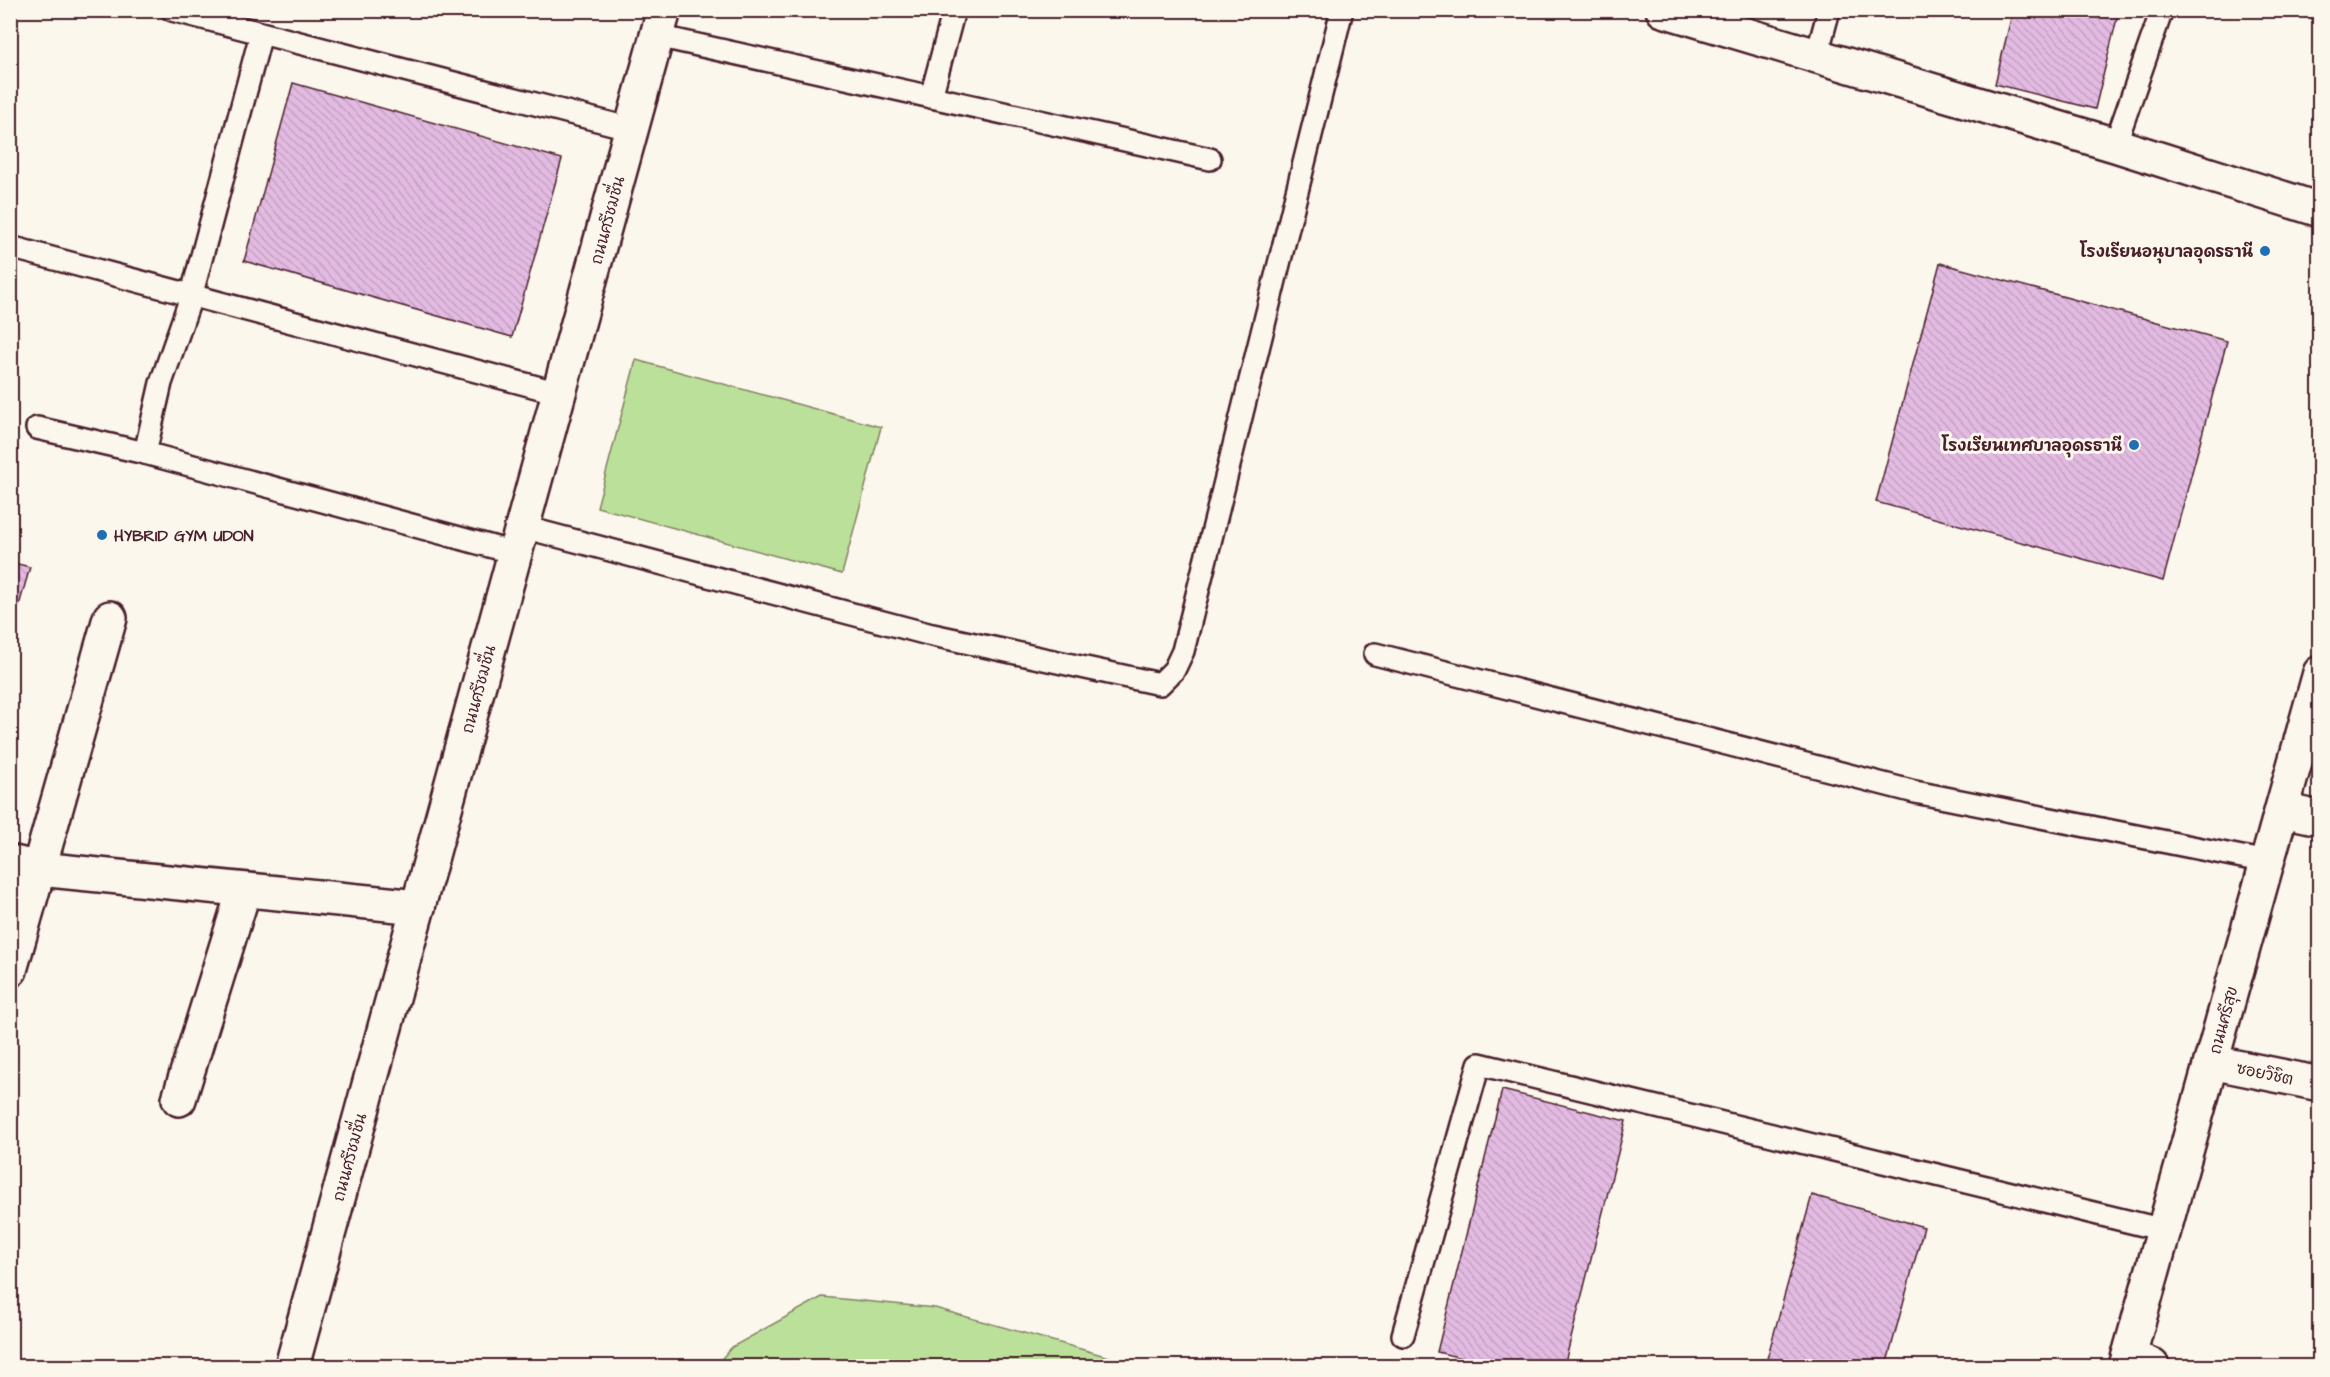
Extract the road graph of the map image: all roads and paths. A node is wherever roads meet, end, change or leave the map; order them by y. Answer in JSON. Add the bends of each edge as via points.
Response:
{"nodes":[{"id":1,"x":172,"y":10,"type":"edge"},
{"id":2,"x":954,"y":10,"type":"edge"},
{"id":3,"x":1342,"y":10,"type":"edge"},
{"id":4,"x":1663,"y":10,"type":"edge"},
{"id":5,"x":1829,"y":10,"type":"edge"},
{"id":6,"x":2162,"y":10,"type":"edge"},
{"id":7,"x":660,"y":23,"type":"edge"},
{"id":8,"x":261,"y":34,"type":"junction"},
{"id":9,"x":1816,"y":58,"type":"junction"},
{"id":10,"x":931,"y":97,"type":"junction"},
{"id":11,"x":632,"y":129,"type":"junction"},
{"id":12,"x":2115,"y":145,"type":"junction"},
{"id":13,"x":1210,"y":159,"type":"dead end"},
{"id":14,"x":2319,"y":210,"type":"edge"},
{"id":15,"x":10,"y":247,"type":"edge"},
{"id":16,"x":191,"y":297,"type":"junction"},
{"id":17,"x":559,"y":393,"type":"junction"},
{"id":18,"x":36,"y":428,"type":"dead end"},
{"id":19,"x":145,"y":453,"type":"junction"},
{"id":20,"x":519,"y":540,"type":"junction"},
{"id":21,"x":110,"y":618,"type":"dead end"},
{"id":22,"x":1375,"y":654,"type":"dead end"},
{"id":23,"x":2319,"y":673,"type":"edge"},
{"id":24,"x":2282,"y":810,"type":"junction"},
{"id":25,"x":2319,"y":818,"type":"edge"},
{"id":26,"x":2267,"y":862,"type":"junction"},
{"id":27,"x":25,"y":865,"type":"edge"},
{"id":28,"x":244,"y":890,"type":"junction"},
{"id":29,"x":418,"y":907,"type":"junction"},
{"id":30,"x":10,"y":970,"type":"edge"},
{"id":31,"x":2211,"y":1062,"type":"junction"},
{"id":32,"x":2319,"y":1084,"type":"edge"},
{"id":33,"x":179,"y":1098,"type":"dead end"},
{"id":34,"x":2164,"y":1230,"type":"junction"},
{"id":35,"x":1403,"y":1335,"type":"dead end"},
{"id":36,"x":2136,"y":1363,"type":"edge"},
{"id":37,"x":292,"y":1366,"type":"edge"}],
"edges":[{"from":1,"to":8,"type":"lane"},
{"from":2,"to":10,"type":"lane"},
{"from":3,"to":20,"type":"lane","via":[[1184,651],[1160,684]]},
{"from":4,"to":9,"type":"street"},
{"from":5,"to":9,"type":"lane"},
{"from":6,"to":12,"type":"lane"},
{"from":7,"to":10,"type":"lane"},
{"from":7,"to":11,"type":"street","name":"ถนนศรีชมชื่น"},
{"from":8,"to":11,"type":"lane"},
{"from":8,"to":16,"type":"lane"},
{"from":9,"to":12,"type":"street"},
{"from":10,"to":13,"type":"lane"},
{"from":11,"to":17,"type":"street","name":"ถนนศรีชมชื่น"},
{"from":12,"to":14,"type":"street"},
{"from":15,"to":16,"type":"lane"},
{"from":16,"to":17,"type":"lane"},
{"from":16,"to":19,"type":"lane","via":[[161,383]]},
{"from":17,"to":20,"type":"street","name":"ถนนศรีชมชื่น"},
{"from":18,"to":19,"type":"lane"},
{"from":19,"to":20,"type":"lane"},
{"from":20,"to":29,"type":"street","name":"ถนนศรีชมชื่น"},
{"from":21,"to":27,"type":"street"},
{"from":22,"to":26,"type":"lane","via":[[1915,792]]},
{"from":23,"to":24,"type":"street","name":"ถนนศรีสุข"},
{"from":24,"to":25,"type":"street"},
{"from":24,"to":26,"type":"street","name":"ถนนศรีสุข"},
{"from":26,"to":31,"type":"street","name":"ถนนศรีสุข"},
{"from":27,"to":28,"type":"street"},
{"from":27,"to":30,"type":"street"},
{"from":28,"to":29,"type":"street"},
{"from":28,"to":33,"type":"street"},
{"from":29,"to":37,"type":"street","name":"ถนนศรีชมชื่น"},
{"from":31,"to":32,"type":"street","name":"ซอยวิชิต"},
{"from":31,"to":34,"type":"street","name":"ถนนศรีสุข"},
{"from":34,"to":35,"type":"lane","via":[[1479,1064]]},
{"from":34,"to":36,"type":"street","name":"ถนนศรีสุข"}]}
